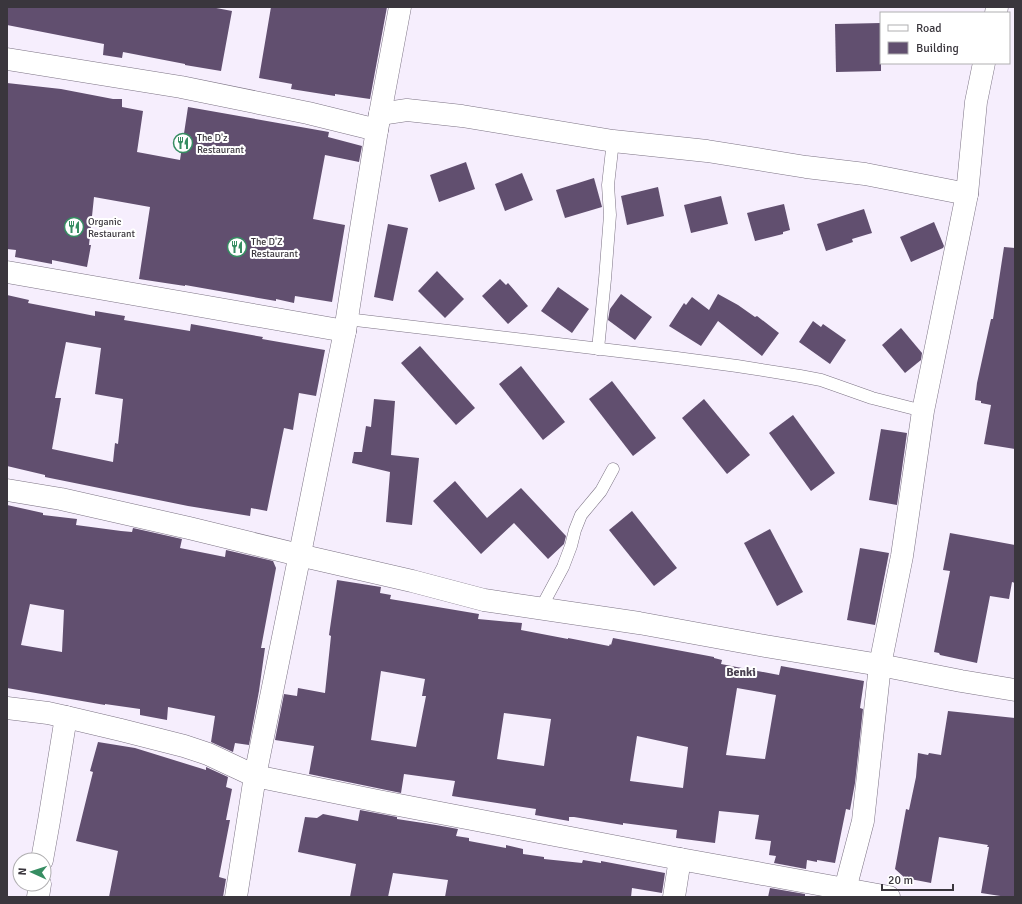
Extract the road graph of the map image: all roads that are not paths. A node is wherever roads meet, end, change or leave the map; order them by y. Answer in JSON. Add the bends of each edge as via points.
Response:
{"nodes":[{"id":1,"x":400,"y":7,"type":"edge"},
{"id":2,"x":7,"y":59,"type":"edge"},
{"id":3,"x":984,"y":64,"type":"edge"},
{"id":4,"x":379,"y":122,"type":"junction"},
{"id":5,"x":613,"y":141,"type":"junction"},
{"id":6,"x":967,"y":194,"type":"junction"},
{"id":7,"x":7,"y":272,"type":"edge"},
{"id":8,"x":346,"y":325,"type":"junction"},
{"id":9,"x":598,"y":349,"type":"junction"},
{"id":10,"x":923,"y":411,"type":"junction"},
{"id":11,"x":613,"y":469,"type":"dead end"},
{"id":12,"x":7,"y":490,"type":"edge"},
{"id":13,"x":299,"y":555,"type":"junction"},
{"id":14,"x":541,"y":608,"type":"junction"},
{"id":15,"x":880,"y":665,"type":"junction"},
{"id":16,"x":1015,"y":690,"type":"edge"},
{"id":17,"x":7,"y":708,"type":"edge"},
{"id":18,"x":66,"y":717,"type":"junction"},
{"id":19,"x":255,"y":776,"type":"junction"},
{"id":20,"x":43,"y":852,"type":"edge"},
{"id":21,"x":680,"y":859,"type":"junction"},
{"id":22,"x":844,"y":893,"type":"edge"},
{"id":23,"x":236,"y":897,"type":"edge"},
{"id":24,"x":674,"y":897,"type":"edge"},
{"id":25,"x":888,"y":897,"type":"edge"}],
"edges":[{"from":1,"to":4,"type":"street"},
{"from":2,"to":4,"type":"street","via":[[181,87],[308,113]]},
{"from":3,"to":6,"type":"street","via":[[976,102]]},
{"from":4,"to":5,"type":"street","via":[[407,110],[462,116]]},
{"from":4,"to":8,"type":"street"},
{"from":5,"to":6,"type":"street","via":[[707,151],[865,174]]},
{"from":5,"to":9,"type":"lane","via":[[608,185],[610,215],[606,271]]},
{"from":6,"to":10,"type":"street"},
{"from":7,"to":8,"type":"street"},
{"from":8,"to":9,"type":"lane"},
{"from":8,"to":13,"type":"street"},
{"from":9,"to":10,"type":"lane","via":[[737,366],[821,380],[872,398]]},
{"from":10,"to":15,"type":"street","via":[[902,556]]},
{"from":11,"to":14,"type":"lane","via":[[601,492],[581,515],[562,567]]},
{"from":12,"to":13,"type":"street","via":[[68,501]]},
{"from":13,"to":14,"type":"street","via":[[484,600]]},
{"from":13,"to":19,"type":"street"},
{"from":14,"to":15,"type":"street"},
{"from":15,"to":16,"type":"street"},
{"from":15,"to":22,"type":"street","via":[[862,821]]},
{"from":17,"to":18,"type":"street"},
{"from":18,"to":19,"type":"street","via":[[184,746]]},
{"from":18,"to":20,"type":"street"},
{"from":19,"to":21,"type":"street"},
{"from":19,"to":23,"type":"street"},
{"from":21,"to":22,"type":"street"},
{"from":21,"to":24,"type":"street"},
{"from":22,"to":25,"type":"street"}]}
